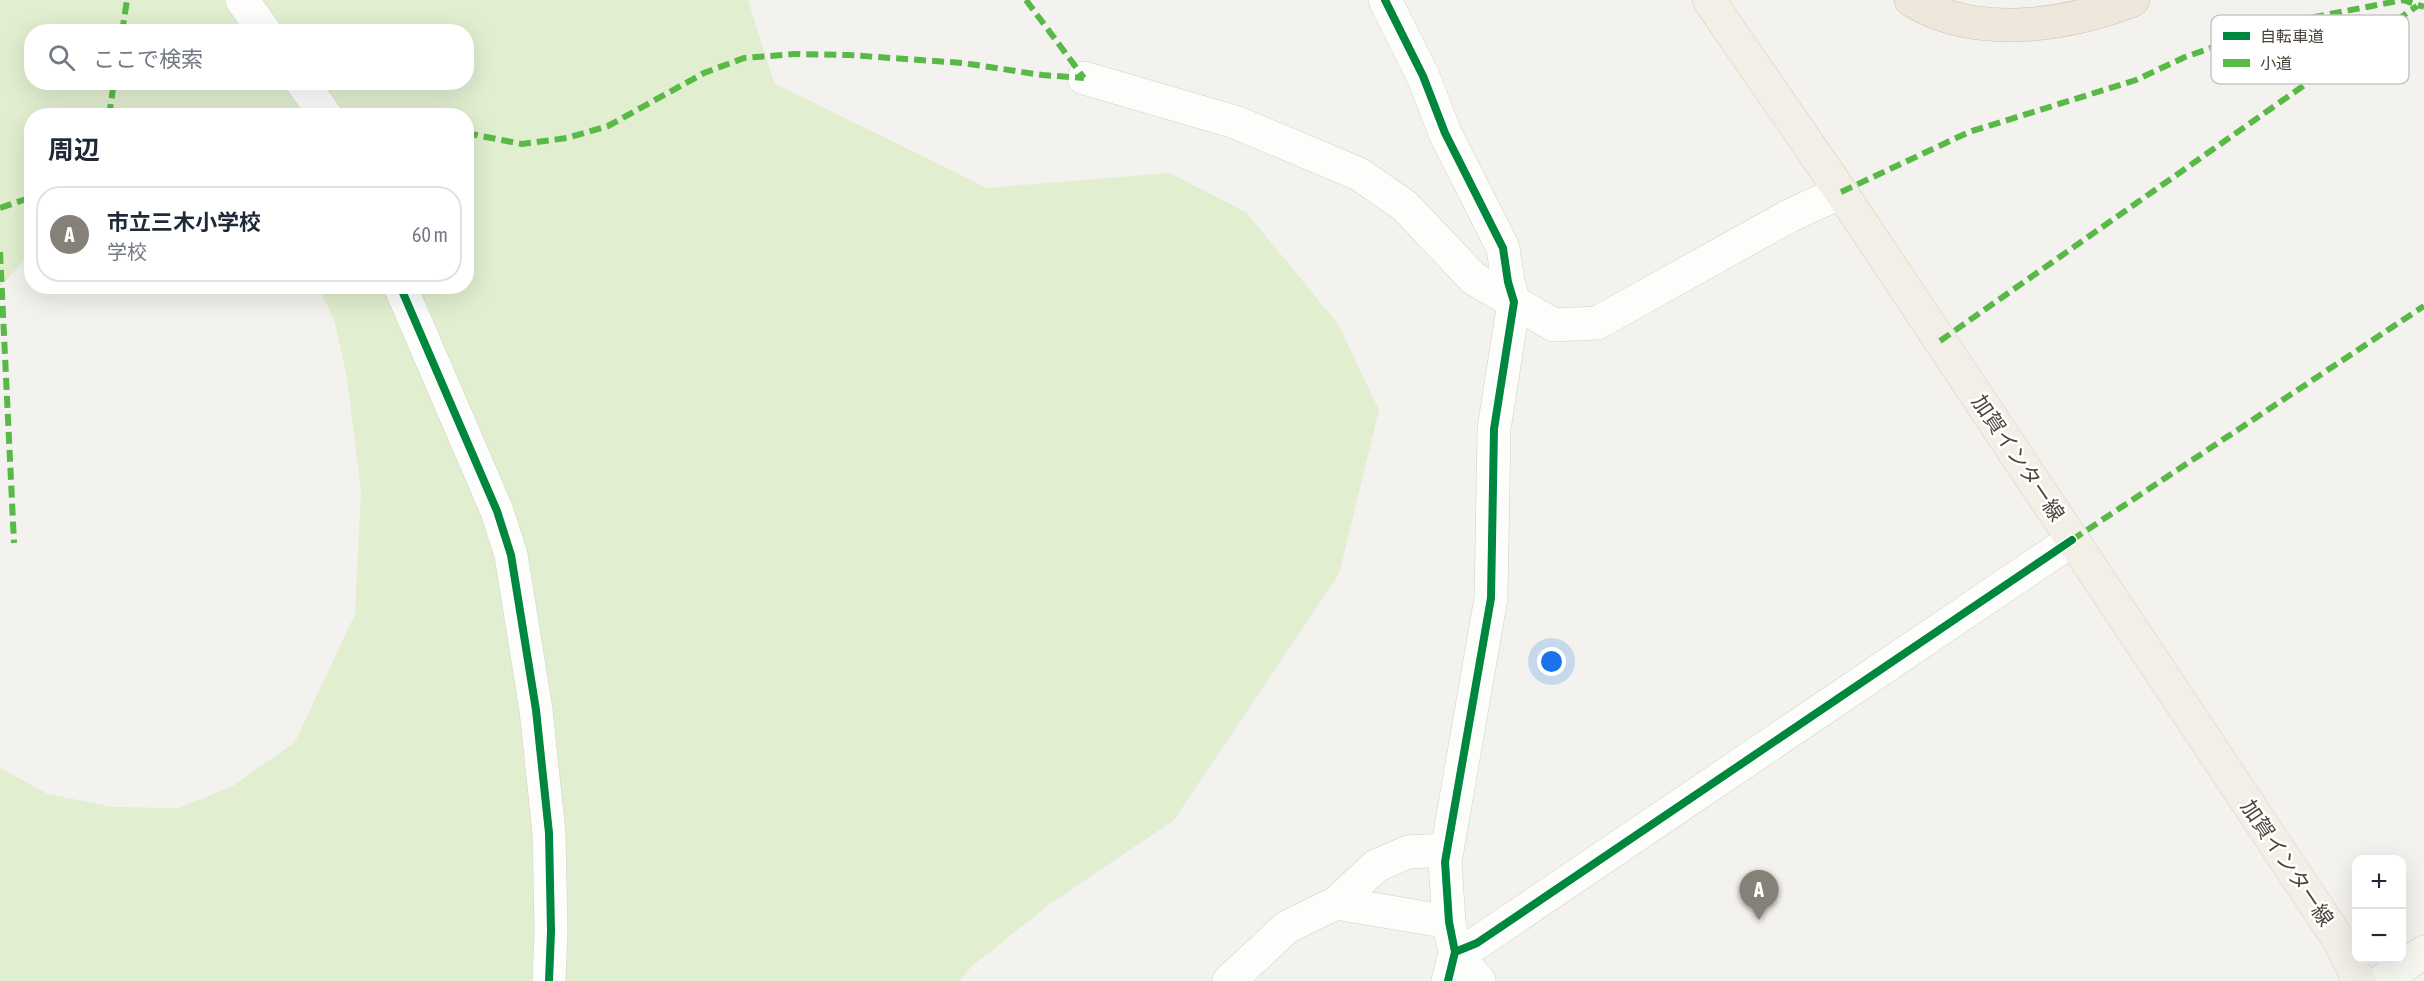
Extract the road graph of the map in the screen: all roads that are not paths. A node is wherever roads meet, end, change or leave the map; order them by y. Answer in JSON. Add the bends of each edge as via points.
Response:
{"nodes":[{"id":1,"x":242,"y":0,"type":"edge"},
{"id":2,"x":1385,"y":0,"type":"edge"},
{"id":3,"x":1709,"y":0,"type":"edge"},
{"id":4,"x":1911,"y":0,"type":"edge"},
{"id":5,"x":2133,"y":0,"type":"edge"},
{"id":6,"x":259,"y":24,"type":"edge"},
{"id":7,"x":1084,"y":78,"type":"dead end"},
{"id":8,"x":308,"y":90,"type":"edge"},
{"id":9,"x":320,"y":108,"type":"edge"},
{"id":10,"x":1840,"y":192,"type":"junction"},
{"id":11,"x":403,"y":294,"type":"edge"},
{"id":12,"x":1514,"y":302,"type":"junction"},
{"id":13,"x":2072,"y":540,"type":"junction"},
{"id":14,"x":1446,"y":850,"type":"junction"},
{"id":15,"x":1336,"y":903,"type":"junction"},
{"id":16,"x":1450,"y":952,"type":"edge"},
{"id":17,"x":2424,"y":952,"type":"edge"},
{"id":18,"x":549,"y":981,"type":"edge"},
{"id":19,"x":1229,"y":981,"type":"edge"},
{"id":20,"x":1479,"y":981,"type":"edge"},
{"id":21,"x":2359,"y":981,"type":"edge"},
{"id":22,"x":2382,"y":981,"type":"edge"}],
"edges":[{"from":1,"to":6,"type":"street"},
{"from":2,"to":12,"type":"street","via":[[1503,248]]},
{"from":3,"to":10,"type":"main road","name":"加賀インター線"},
{"from":4,"to":5,"type":"highway","via":[[1965,21],[2011,24],[2057,21]]},
{"from":7,"to":12,"type":"street","via":[[1235,122],[1359,174],[1405,206],[1474,279]]},
{"from":8,"to":9,"type":"street"},
{"from":10,"to":12,"type":"street","via":[[1789,216],[1597,323],[1554,325]]},
{"from":10,"to":13,"type":"main road","name":"加賀インター線"},
{"from":11,"to":18,"type":"street","via":[[497,511],[511,555],[536,710],[549,833]]},
{"from":12,"to":14,"type":"street","via":[[1494,429],[1491,598]]},
{"from":13,"to":16,"type":"street","via":[[1477,942]]},
{"from":13,"to":21,"type":"main road","name":"加賀インター線","via":[[2339,940]]},
{"from":14,"to":15,"type":"street","via":[[1408,852],[1376,866]]},
{"from":14,"to":16,"type":"street"},
{"from":15,"to":16,"type":"street"},
{"from":15,"to":19,"type":"street","via":[[1287,927]]},
{"from":16,"to":20,"type":"street"},
{"from":17,"to":22,"type":"street"}]}
